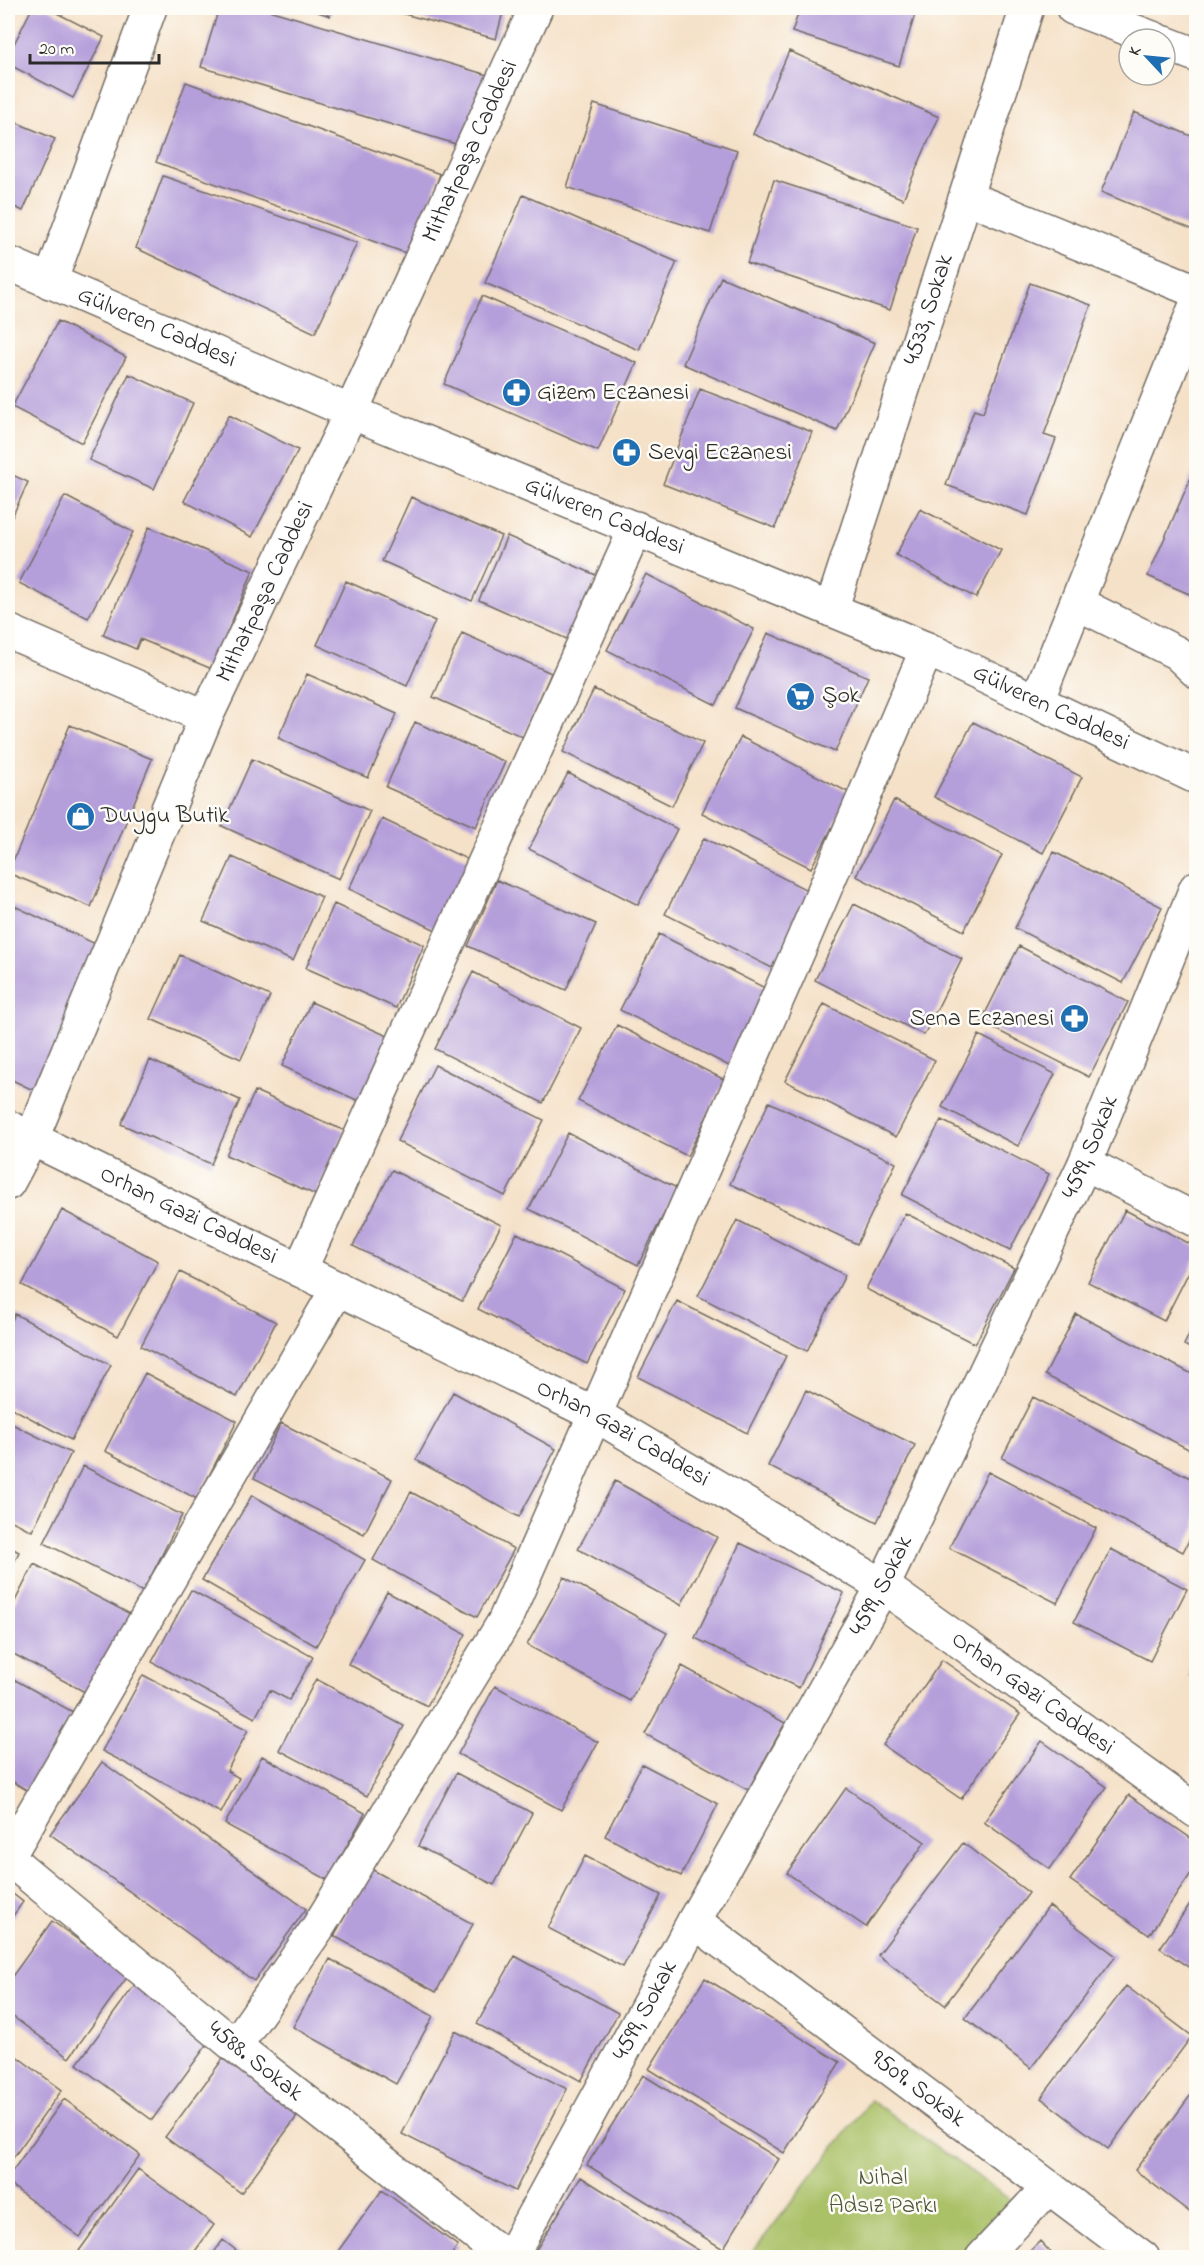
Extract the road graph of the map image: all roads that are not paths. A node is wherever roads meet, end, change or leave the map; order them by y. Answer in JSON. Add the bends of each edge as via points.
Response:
{"nodes":[{"id":1,"x":150,"y":8,"type":"edge"},
{"id":2,"x":536,"y":8,"type":"edge"},
{"id":3,"x":1027,"y":8,"type":"edge"},
{"id":4,"x":1073,"y":8,"type":"edge"},
{"id":5,"x":1123,"y":27,"type":"edge"},
{"id":6,"x":1177,"y":48,"type":"edge"},
{"id":7,"x":1197,"y":55,"type":"edge"},
{"id":8,"x":966,"y":196,"type":"junction"},
{"id":9,"x":8,"y":263,"type":"edge"},
{"id":10,"x":51,"y":282,"type":"junction"},
{"id":11,"x":1197,"y":291,"type":"edge"},
{"id":12,"x":1197,"y":305,"type":"edge"},
{"id":13,"x":351,"y":412,"type":"junction"},
{"id":14,"x":636,"y":528,"type":"junction"},
{"id":15,"x":1077,"y":603,"type":"junction"},
{"id":16,"x":831,"y":610,"type":"junction"},
{"id":17,"x":8,"y":631,"type":"edge"},
{"id":18,"x":927,"y":649,"type":"junction"},
{"id":19,"x":1197,"y":671,"type":"edge"},
{"id":20,"x":1037,"y":701,"type":"junction"},
{"id":21,"x":206,"y":717,"type":"junction"},
{"id":22,"x":1197,"y":777,"type":"edge"},
{"id":23,"x":1197,"y":888,"type":"edge"},
{"id":24,"x":20,"y":1132,"type":"edge"},
{"id":25,"x":1085,"y":1163,"type":"junction"},
{"id":26,"x":8,"y":1183,"type":"edge"},
{"id":27,"x":1197,"y":1220,"type":"edge"},
{"id":28,"x":300,"y":1270,"type":"junction"},
{"id":29,"x":338,"y":1288,"type":"junction"},
{"id":30,"x":596,"y":1415,"type":"junction"},
{"id":31,"x":883,"y":1586,"type":"junction"},
{"id":32,"x":1197,"y":1811,"type":"edge"},
{"id":33,"x":8,"y":1858,"type":"edge"},
{"id":34,"x":694,"y":1921,"type":"junction"},
{"id":35,"x":235,"y":2046,"type":"junction"},
{"id":36,"x":1049,"y":2187,"type":"junction"},
{"id":37,"x":508,"y":2258,"type":"edge"},
{"id":38,"x":982,"y":2258,"type":"edge"},
{"id":39,"x":1143,"y":2258,"type":"edge"}],
"edges":[{"from":1,"to":10,"type":"street"},
{"from":2,"to":13,"type":"street","name":"Mithatpaşa Caddesi"},
{"from":3,"to":8,"type":"street","name":"4533, Sokak"},
{"from":4,"to":5,"type":"street"},
{"from":6,"to":7,"type":"street"},
{"from":8,"to":11,"type":"street"},
{"from":8,"to":16,"type":"street","name":"4533, Sokak"},
{"from":9,"to":10,"type":"street","name":"Gülveren Caddesi"},
{"from":10,"to":13,"type":"street","name":"Gülveren Caddesi"},
{"from":12,"to":15,"type":"street"},
{"from":13,"to":14,"type":"street","name":"Gülveren Caddesi"},
{"from":13,"to":21,"type":"street","name":"Mithatpaşa Caddesi"},
{"from":14,"to":16,"type":"street","name":"Gülveren Caddesi"},
{"from":14,"to":28,"type":"street"},
{"from":15,"to":19,"type":"street","via":[[1177,653]]},
{"from":15,"to":20,"type":"street"},
{"from":16,"to":18,"type":"street","name":"Gülveren Caddesi"},
{"from":17,"to":21,"type":"street"},
{"from":18,"to":20,"type":"street","name":"Gülveren Caddesi"},
{"from":18,"to":30,"type":"street"},
{"from":20,"to":22,"type":"street","name":"Gülveren Caddesi"},
{"from":21,"to":24,"type":"street","name":"Mithatpaşa Caddesi"},
{"from":23,"to":25,"type":"street","name":"4599, Sokak"},
{"from":24,"to":26,"type":"street","name":"Mithatpaşa Caddesi"},
{"from":24,"to":28,"type":"street","name":"Orhan Gazi Caddesi"},
{"from":25,"to":27,"type":"street"},
{"from":25,"to":31,"type":"street","name":"4599, Sokak"},
{"from":28,"to":29,"type":"street","name":"Orhan Gazi Caddesi"},
{"from":29,"to":30,"type":"street","name":"Orhan Gazi Caddesi"},
{"from":29,"to":33,"type":"street"},
{"from":30,"to":31,"type":"street","name":"Orhan Gazi Caddesi"},
{"from":30,"to":35,"type":"street","via":[[504,1622],[317,1929]]},
{"from":31,"to":32,"type":"street","name":"Orhan Gazi Caddesi"},
{"from":31,"to":34,"type":"street","name":"4599, Sokak"},
{"from":33,"to":35,"type":"street","name":"4588. Sokak"},
{"from":34,"to":36,"type":"street","name":"9509. Sokak"},
{"from":34,"to":37,"type":"street","name":"4599, Sokak"},
{"from":35,"to":37,"type":"street","name":"4588. Sokak"},
{"from":36,"to":38,"type":"street"},
{"from":36,"to":39,"type":"street","name":"9509. Sokak"}]}
